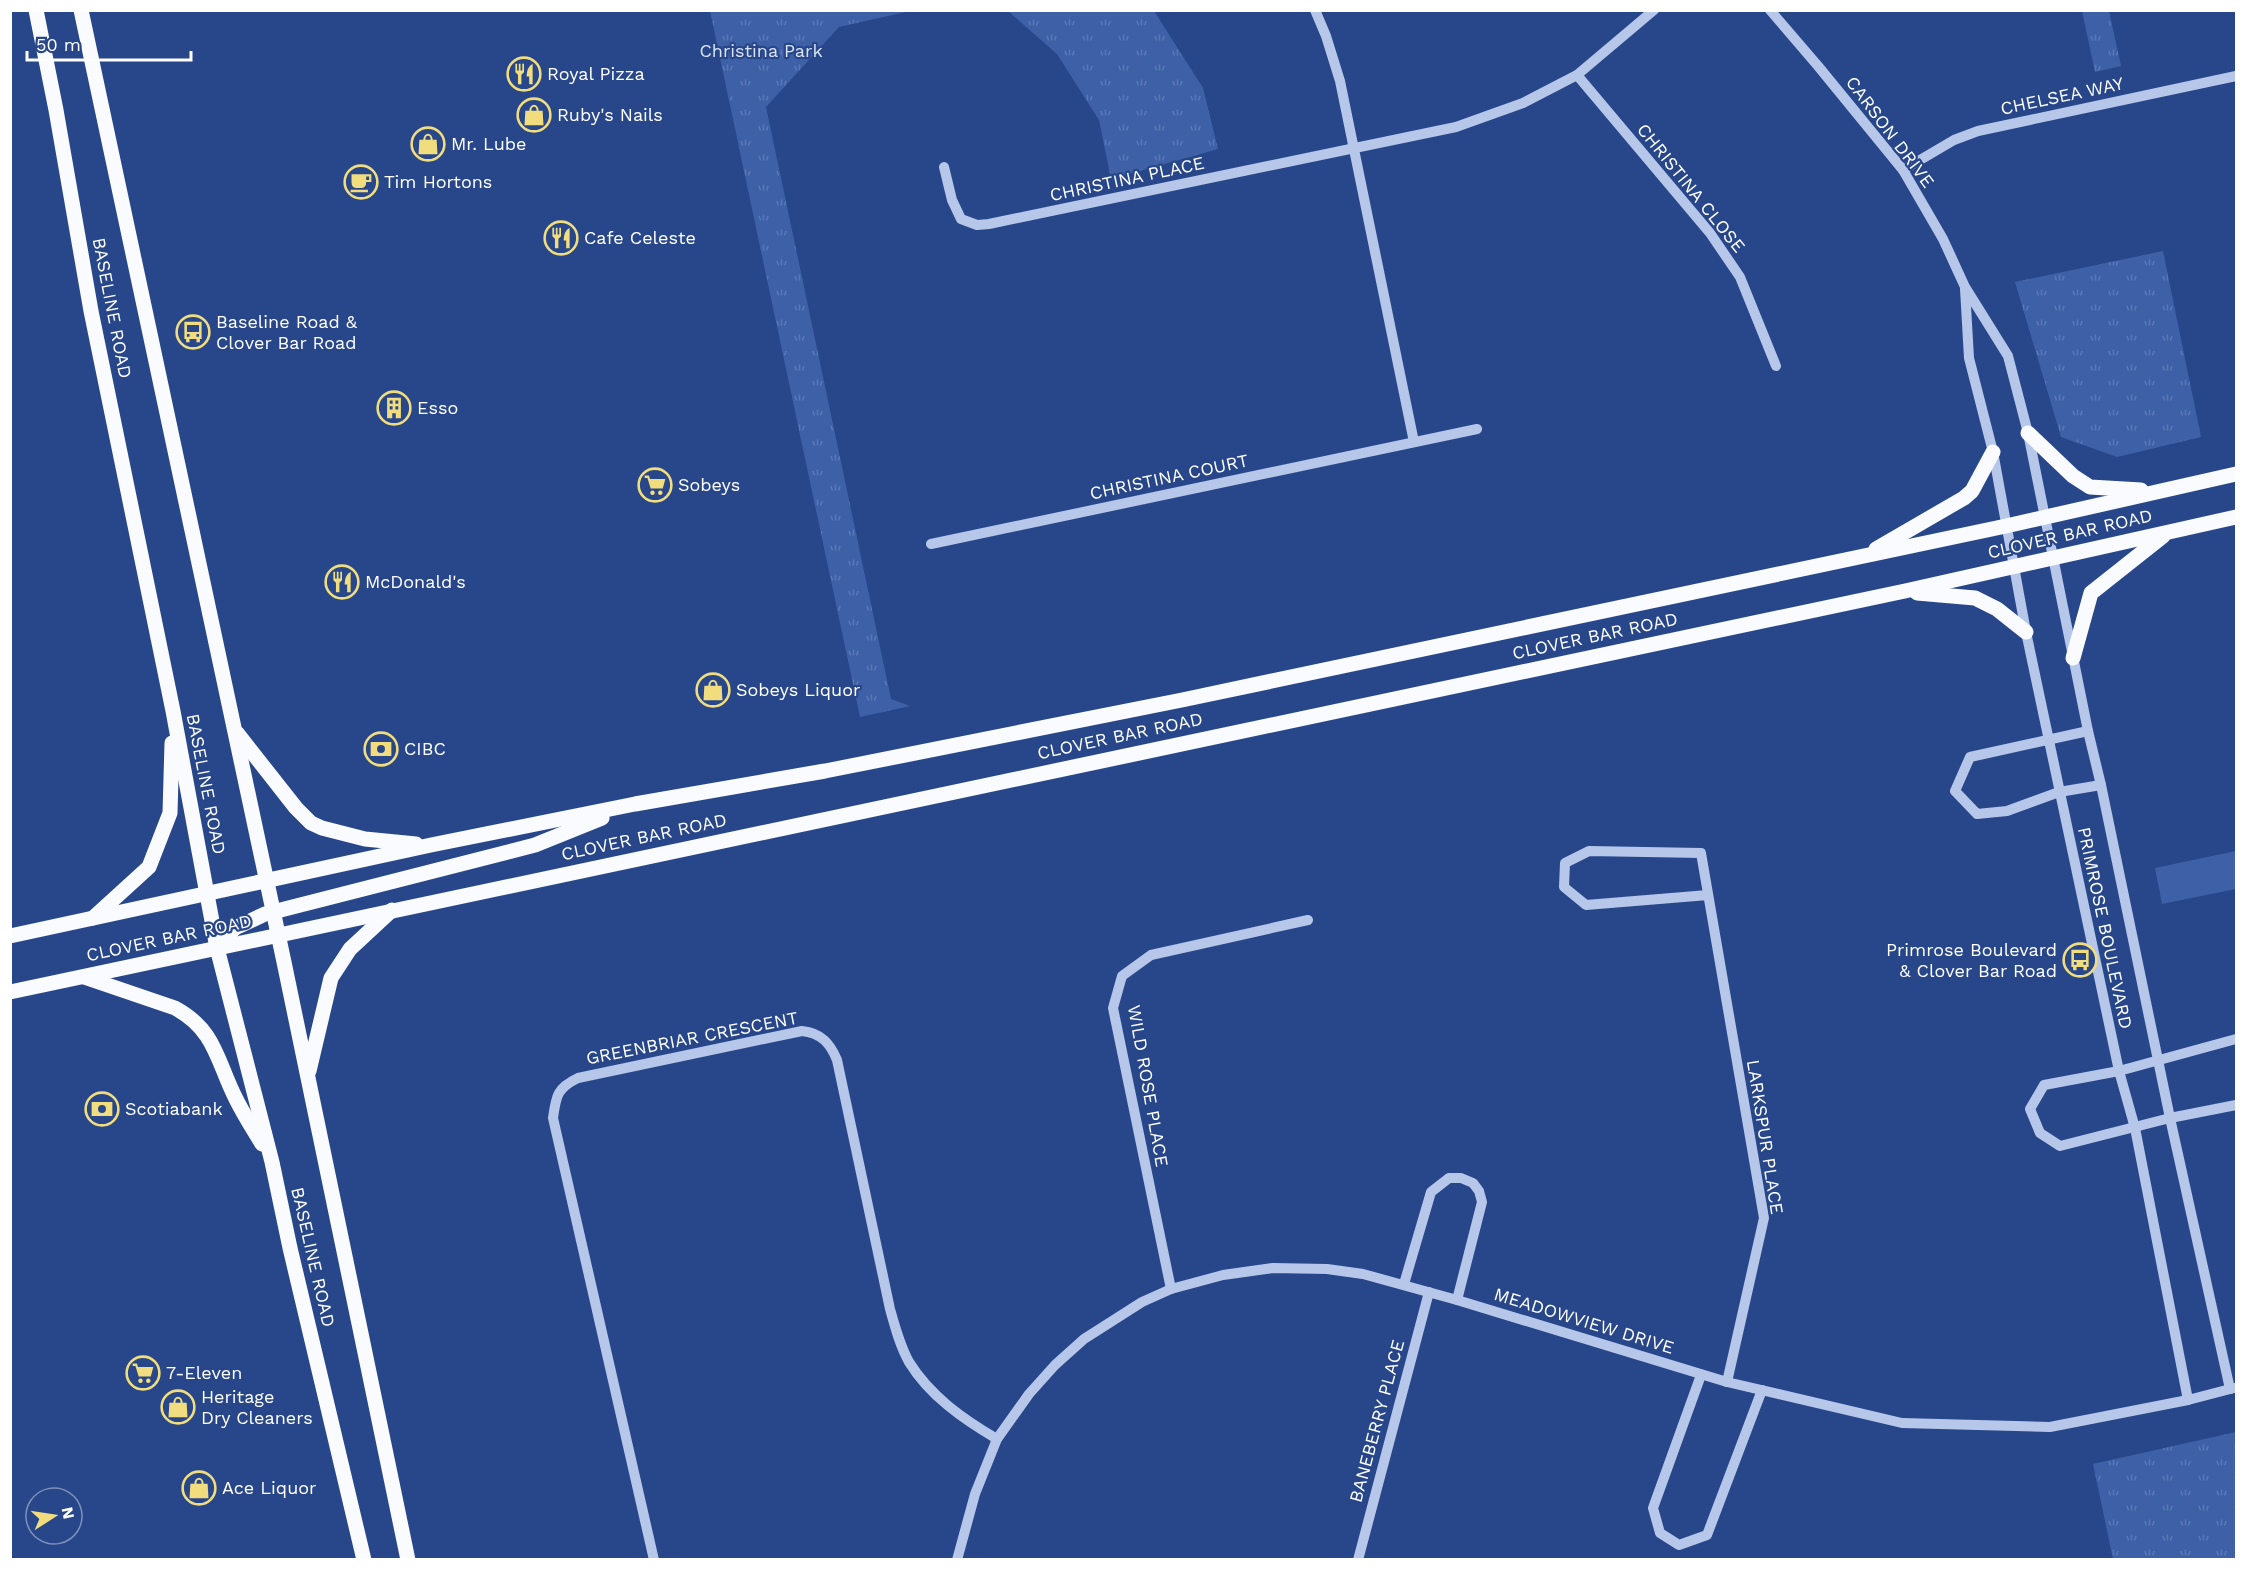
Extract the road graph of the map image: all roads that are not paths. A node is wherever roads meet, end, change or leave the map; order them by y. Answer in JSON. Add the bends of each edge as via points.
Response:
{"nodes":[{"id":1,"x":36,"y":10,"type":"edge"},
{"id":2,"x":81,"y":10,"type":"edge"},
{"id":3,"x":1315,"y":10,"type":"edge"},
{"id":4,"x":1654,"y":10,"type":"edge"},
{"id":5,"x":1770,"y":10,"type":"edge"},
{"id":6,"x":1577,"y":75,"type":"junction"},
{"id":7,"x":2236,"y":76,"type":"edge"},
{"id":8,"x":1353,"y":149,"type":"junction"},
{"id":9,"x":944,"y":167,"type":"dead end"},
{"id":10,"x":1903,"y":170,"type":"junction"},
{"id":11,"x":1965,"y":287,"type":"junction"},
{"id":12,"x":1776,"y":366,"type":"dead end"},
{"id":13,"x":1477,"y":429,"type":"dead end"},
{"id":14,"x":2028,"y":433,"type":"junction"},
{"id":15,"x":1414,"y":442,"type":"junction"},
{"id":16,"x":1993,"y":452,"type":"junction"},
{"id":17,"x":2236,"y":474,"type":"edge"},
{"id":18,"x":2165,"y":490,"type":"junction"},
{"id":19,"x":2045,"y":516,"type":"junction"},
{"id":20,"x":2236,"y":517,"type":"edge"},
{"id":21,"x":2006,"y":526,"type":"junction"},
{"id":22,"x":2168,"y":532,"type":"junction"},
{"id":23,"x":931,"y":544,"type":"dead end"},
{"id":24,"x":1863,"y":556,"type":"junction"},
{"id":25,"x":2052,"y":557,"type":"junction"},
{"id":26,"x":2014,"y":566,"type":"junction"},
{"id":27,"x":1905,"y":591,"type":"junction"},
{"id":28,"x":2026,"y":632,"type":"junction"},
{"id":29,"x":2073,"y":658,"type":"junction"},
{"id":30,"x":173,"y":711,"type":"junction"},
{"id":31,"x":234,"y":729,"type":"junction"},
{"id":32,"x":2088,"y":731,"type":"junction"},
{"id":33,"x":2050,"y":741,"type":"junction"},
{"id":34,"x":2101,"y":785,"type":"junction"},
{"id":35,"x":2059,"y":792,"type":"junction"},
{"id":36,"x":635,"y":804,"type":"junction"},
{"id":37,"x":431,"y":845,"type":"junction"},
{"id":38,"x":266,"y":881,"type":"junction"},
{"id":39,"x":208,"y":894,"type":"junction"},
{"id":40,"x":1708,"y":895,"type":"junction"},
{"id":41,"x":392,"y":910,"type":"junction"},
{"id":42,"x":273,"y":912,"type":"junction"},
{"id":43,"x":93,"y":918,"type":"junction"},
{"id":44,"x":1308,"y":920,"type":"dead end"},
{"id":45,"x":278,"y":935,"type":"junction"},
{"id":46,"x":10,"y":936,"type":"edge"},
{"id":47,"x":217,"y":948,"type":"junction"},
{"id":48,"x":82,"y":976,"type":"junction"},
{"id":49,"x":10,"y":992,"type":"edge"},
{"id":50,"x":2236,"y":1039,"type":"edge"},
{"id":51,"x":2159,"y":1060,"type":"junction"},
{"id":52,"x":2119,"y":1071,"type":"junction"},
{"id":53,"x":308,"y":1076,"type":"junction"},
{"id":54,"x":2236,"y":1105,"type":"edge"},
{"id":55,"x":2170,"y":1118,"type":"junction"},
{"id":56,"x":2135,"y":1128,"type":"junction"},
{"id":57,"x":272,"y":1162,"type":"junction"},
{"id":58,"x":1404,"y":1284,"type":"junction"},
{"id":59,"x":1171,"y":1290,"type":"junction"},
{"id":60,"x":1429,"y":1292,"type":"junction"},
{"id":61,"x":1457,"y":1300,"type":"junction"},
{"id":62,"x":1701,"y":1375,"type":"junction"},
{"id":63,"x":1726,"y":1382,"type":"junction"},
{"id":64,"x":2233,"y":1389,"type":"edge"},
{"id":65,"x":1762,"y":1390,"type":"junction"},
{"id":66,"x":2188,"y":1400,"type":"junction"},
{"id":67,"x":997,"y":1439,"type":"junction"},
{"id":68,"x":364,"y":1560,"type":"edge"},
{"id":69,"x":408,"y":1560,"type":"edge"},
{"id":70,"x":654,"y":1560,"type":"edge"},
{"id":71,"x":957,"y":1560,"type":"edge"},
{"id":72,"x":1358,"y":1560,"type":"edge"}],
"edges":[{"from":1,"to":30,"type":"main road","name":"BASELINE ROAD","via":[[91,310]]},
{"from":2,"to":31,"type":"main road","name":"BASELINE ROAD"},
{"from":3,"to":8,"type":"street","via":[[1340,81]]},
{"from":4,"to":6,"type":"street","name":"CHRISTINA PLACE"},
{"from":5,"to":10,"type":"street","name":"CARSON DRIVE"},
{"from":6,"to":8,"type":"street","name":"CHRISTINA PLACE","via":[[1490,116]]},
{"from":6,"to":12,"type":"street","name":"CHRISTINA CLOSE","via":[[1730,260],[1749,295]]},
{"from":7,"to":10,"type":"street","name":"CHELSEA WAY","via":[[1978,131],[1954,140]]},
{"from":8,"to":9,"type":"street","name":"CHRISTINA PLACE","via":[[977,225],[961,219],[956,211]]},
{"from":8,"to":15,"type":"street"},
{"from":10,"to":11,"type":"street","name":"CARSON DRIVE"},
{"from":11,"to":14,"type":"street","name":"CARSON DRIVE","via":[[2008,356]]},
{"from":11,"to":16,"type":"street","name":"CARSON DRIVE","via":[[1969,358]]},
{"from":13,"to":15,"type":"street","name":"CHRISTINA COURT"},
{"from":14,"to":18,"type":"main road","via":[[2090,488]]},
{"from":14,"to":19,"type":"street","name":"CARSON DRIVE"},
{"from":15,"to":23,"type":"street","name":"CHRISTINA COURT"},
{"from":16,"to":21,"type":"street","name":"CARSON DRIVE"},
{"from":16,"to":24,"type":"main road","via":[[1972,491],[1964,498]]},
{"from":17,"to":18,"type":"main road","name":"CLOVER BAR ROAD"},
{"from":18,"to":19,"type":"main road","name":"CLOVER BAR ROAD"},
{"from":19,"to":21,"type":"main road","name":"CLOVER BAR ROAD"},
{"from":19,"to":25,"type":"street","name":"CARSON DRIVE"},
{"from":20,"to":22,"type":"main road","name":"CLOVER BAR ROAD"},
{"from":21,"to":24,"type":"main road","name":"CLOVER BAR ROAD"},
{"from":21,"to":26,"type":"street","name":"CARSON DRIVE"},
{"from":22,"to":25,"type":"main road","name":"CLOVER BAR ROAD"},
{"from":22,"to":29,"type":"main road","via":[[2091,593]]},
{"from":24,"to":36,"type":"main road","name":"CLOVER BAR ROAD","via":[[1182,700]]},
{"from":25,"to":26,"type":"main road","name":"CLOVER BAR ROAD"},
{"from":25,"to":29,"type":"street","name":"PRIMROSE BOULEVARD"},
{"from":26,"to":27,"type":"main road","name":"CLOVER BAR ROAD"},
{"from":26,"to":28,"type":"street","name":"PRIMROSE BOULEVARD"},
{"from":27,"to":28,"type":"main road","via":[[1974,598]]},
{"from":27,"to":41,"type":"main road","name":"CLOVER BAR ROAD"},
{"from":28,"to":33,"type":"street","name":"PRIMROSE BOULEVARD"},
{"from":29,"to":32,"type":"street","name":"PRIMROSE BOULEVARD"},
{"from":30,"to":39,"type":"main road","name":"BASELINE ROAD"},
{"from":30,"to":43,"type":"main road","via":[[170,813],[148,867]]},
{"from":31,"to":37,"type":"main road","via":[[311,823],[365,838]]},
{"from":31,"to":38,"type":"main road","name":"BASELINE ROAD"},
{"from":32,"to":33,"type":"street"},
{"from":32,"to":34,"type":"street","name":"PRIMROSE BOULEVARD"},
{"from":33,"to":35,"type":"street","name":"PRIMROSE BOULEVARD"},
{"from":33,"to":35,"type":"street","via":[[1970,757],[1955,791],[1977,814],[2007,811]]},
{"from":34,"to":35,"type":"street"},
{"from":34,"to":51,"type":"street","name":"PRIMROSE BOULEVARD"},
{"from":35,"to":52,"type":"street","name":"PRIMROSE BOULEVARD"},
{"from":36,"to":37,"type":"main road","name":"CLOVER BAR ROAD"},
{"from":36,"to":42,"type":"main road","via":[[535,845]]},
{"from":37,"to":38,"type":"main road","name":"CLOVER BAR ROAD"},
{"from":38,"to":39,"type":"main road","name":"CLOVER BAR ROAD"},
{"from":38,"to":42,"type":"main road","name":"BASELINE ROAD"},
{"from":39,"to":43,"type":"main road","name":"CLOVER BAR ROAD"},
{"from":39,"to":47,"type":"main road","name":"BASELINE ROAD"},
{"from":40,"to":40,"type":"street","name":"LARKSPUR PLACE","via":[[1701,854],[1589,851],[1565,863],[1564,887],[1586,905]]},
{"from":40,"to":63,"type":"street","name":"LARKSPUR PLACE","via":[[1764,1218]]},
{"from":41,"to":45,"type":"main road","name":"CLOVER BAR ROAD"},
{"from":41,"to":53,"type":"main road","via":[[350,949],[331,978]]},
{"from":42,"to":45,"type":"main road","name":"BASELINE ROAD"},
{"from":42,"to":47,"type":"main road","via":[[242,924]]},
{"from":43,"to":46,"type":"main road","name":"CLOVER BAR ROAD"},
{"from":44,"to":59,"type":"street","name":"WILD ROSE PLACE","via":[[1151,955],[1122,976],[1113,1008]]},
{"from":45,"to":47,"type":"main road","name":"CLOVER BAR ROAD"},
{"from":45,"to":53,"type":"main road","name":"BASELINE ROAD"},
{"from":47,"to":48,"type":"main road","name":"CLOVER BAR ROAD"},
{"from":47,"to":57,"type":"main road","name":"BASELINE ROAD"},
{"from":48,"to":49,"type":"main road","name":"CLOVER BAR ROAD"},
{"from":48,"to":57,"type":"main road","via":[[175,1008],[197,1024],[215,1048],[235,1098]]},
{"from":50,"to":51,"type":"street"},
{"from":51,"to":52,"type":"street"},
{"from":51,"to":55,"type":"street","name":"PRIMROSE BOULEVARD"},
{"from":52,"to":56,"type":"street","name":"PRIMROSE BOULEVARD"},
{"from":52,"to":56,"type":"street","via":[[2044,1085],[2030,1109],[2040,1133],[2060,1146]]},
{"from":53,"to":69,"type":"main road","name":"BASELINE ROAD"},
{"from":54,"to":55,"type":"street"},
{"from":55,"to":56,"type":"street"},
{"from":55,"to":64,"type":"street","name":"PRIMROSE BOULEVARD"},
{"from":56,"to":66,"type":"street","name":"PRIMROSE BOULEVARD"},
{"from":57,"to":68,"type":"main road","name":"BASELINE ROAD"},
{"from":58,"to":59,"type":"street","name":"MEADOWVIEW DRIVE","via":[[1327,1269],[1273,1268],[1222,1275]]},
{"from":58,"to":60,"type":"street","name":"MEADOWVIEW DRIVE"},
{"from":58,"to":61,"type":"street","via":[[1431,1192],[1449,1178],[1461,1178],[1473,1183],[1482,1202]]},
{"from":59,"to":67,"type":"street","name":"MEADOWVIEW DRIVE","via":[[1116,1317],[1077,1346],[1029,1394]]},
{"from":60,"to":61,"type":"street","name":"MEADOWVIEW DRIVE"},
{"from":60,"to":72,"type":"street","name":"BANEBERRY PLACE"},
{"from":61,"to":62,"type":"street","name":"MEADOWVIEW DRIVE"},
{"from":62,"to":63,"type":"street","name":"MEADOWVIEW DRIVE"},
{"from":62,"to":65,"type":"street","via":[[1653,1508],[1660,1533],[1679,1545],[1707,1535]]},
{"from":63,"to":65,"type":"street","name":"MEADOWVIEW DRIVE"},
{"from":64,"to":66,"type":"street","name":"MEADOWVIEW DRIVE"},
{"from":65,"to":66,"type":"street","name":"MEADOWVIEW DRIVE","via":[[1902,1423],[2050,1427]]},
{"from":67,"to":70,"type":"street","name":"GREENBRIAR CRESCENT","via":[[948,1407],[909,1361],[897,1335],[837,1060],[828,1042],[802,1031],[578,1078],[558,1092],[553,1118]]},
{"from":67,"to":71,"type":"street","name":"MEADOWVIEW DRIVE","via":[[975,1494]]}]}
